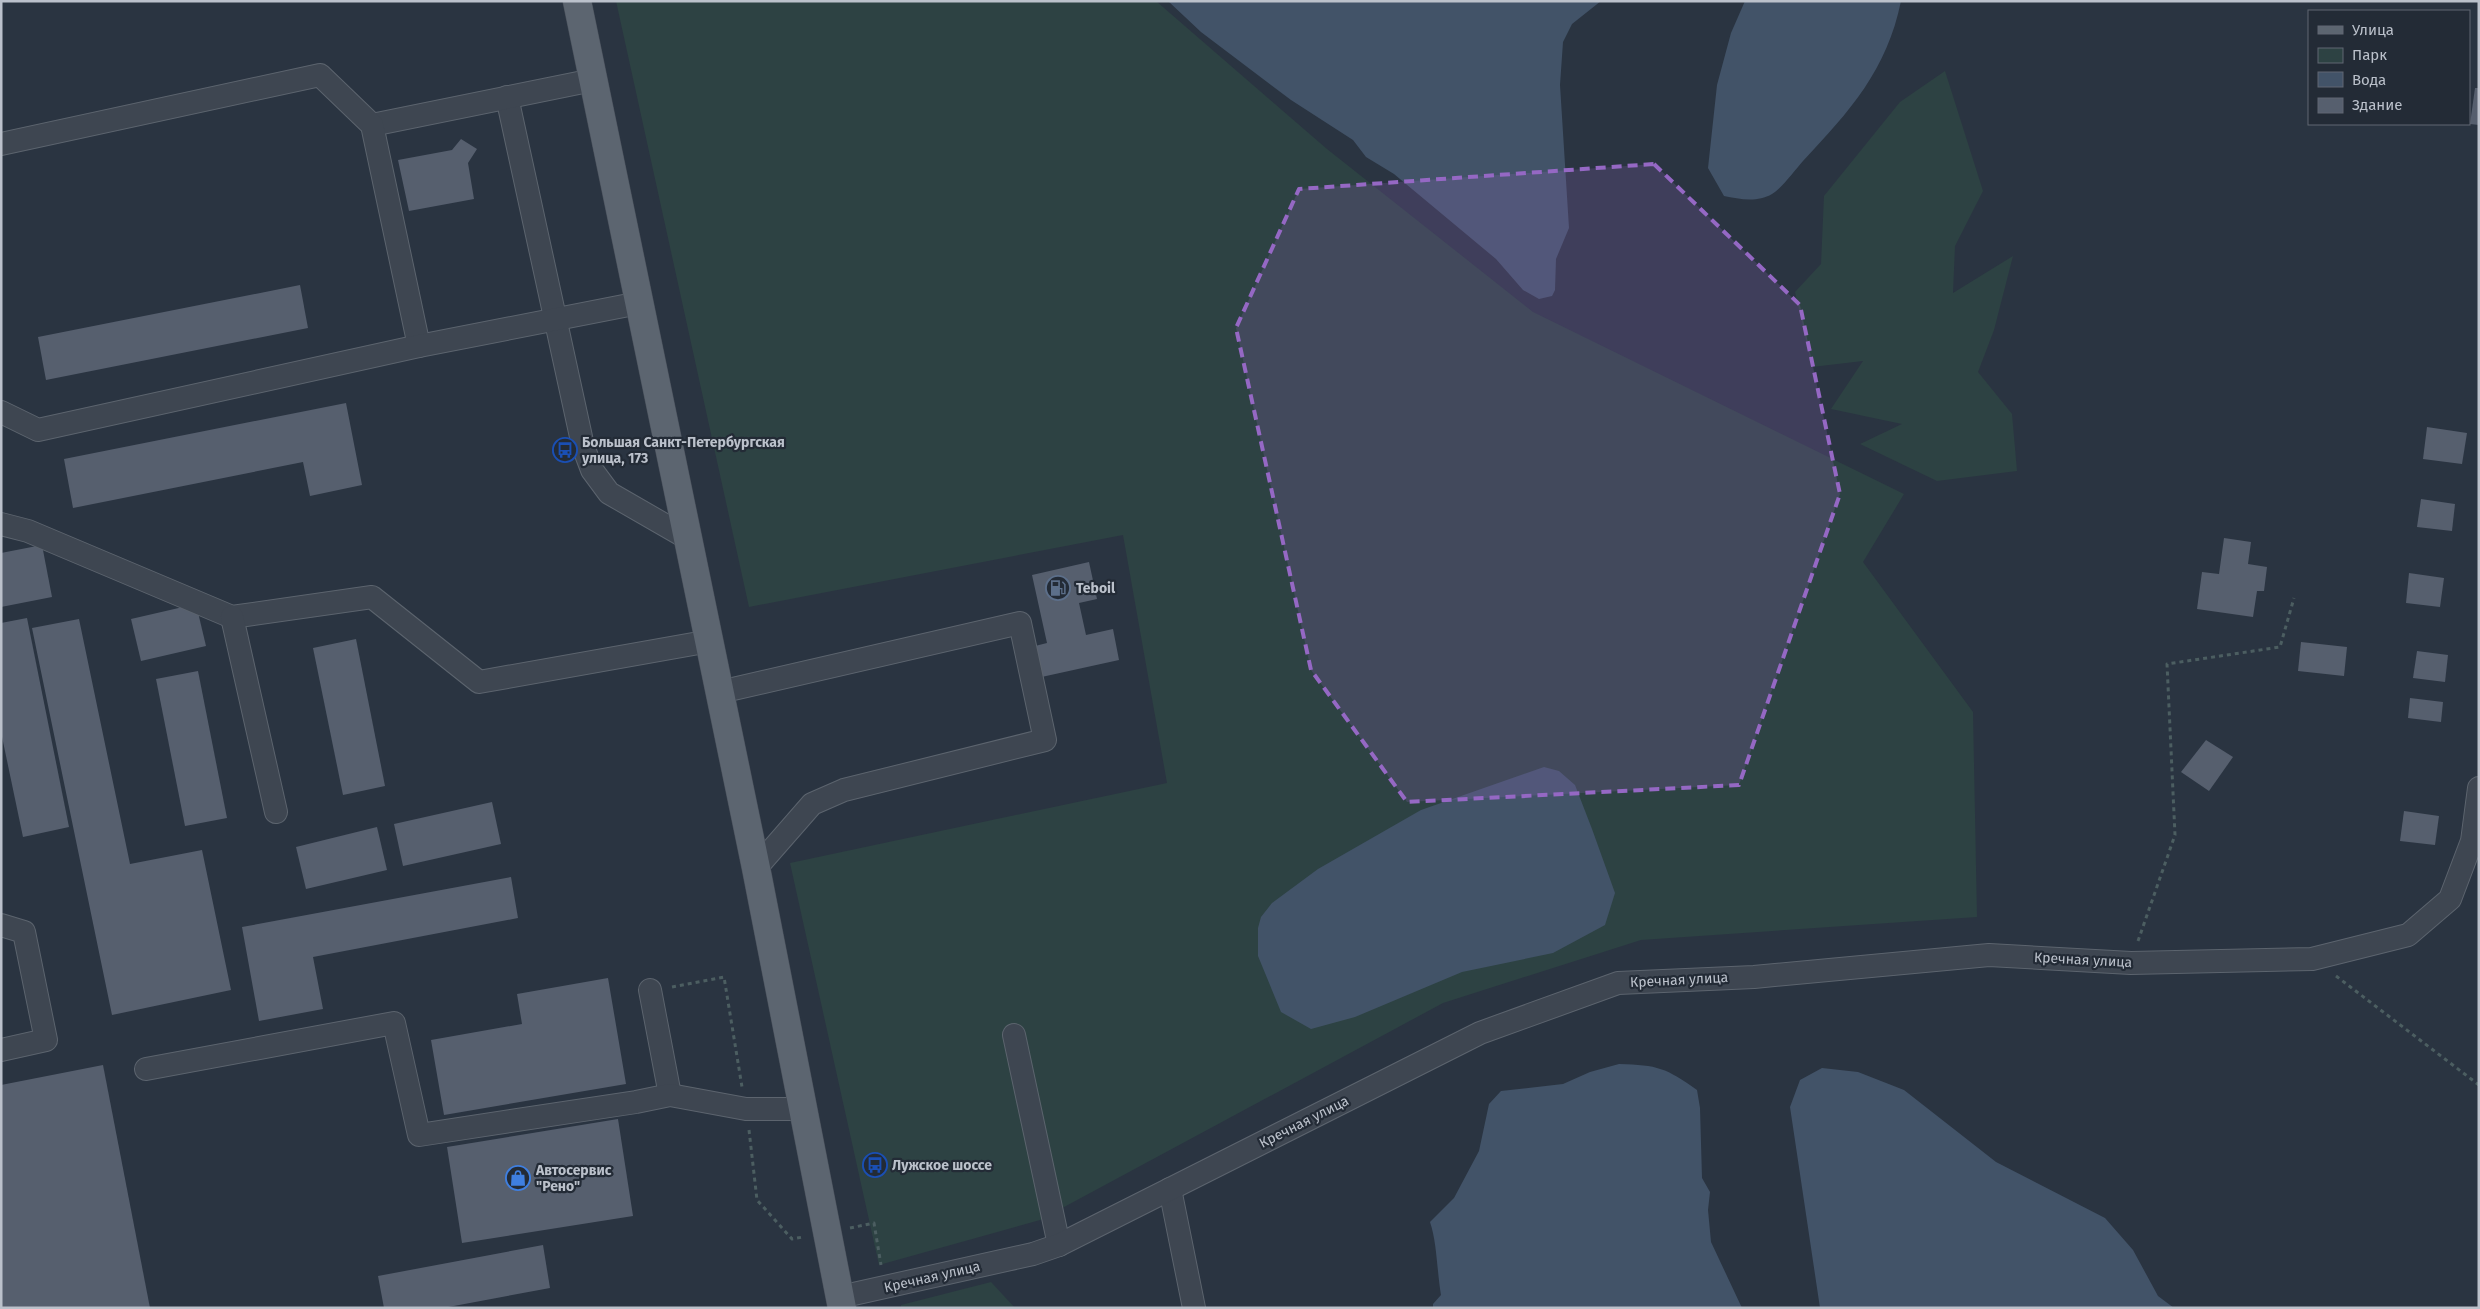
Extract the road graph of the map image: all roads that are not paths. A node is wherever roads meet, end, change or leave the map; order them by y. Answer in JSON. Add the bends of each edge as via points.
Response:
{"nodes":[{"id":1,"x":577,"y":1,"type":"edge"},
{"id":2,"x":592,"y":80,"type":"junction"},
{"id":3,"x":507,"y":97,"type":"junction"},
{"id":4,"x":372,"y":125,"type":"junction"},
{"id":5,"x":1,"y":144,"type":"edge"},
{"id":6,"x":639,"y":303,"type":"junction"},
{"id":7,"x":555,"y":319,"type":"junction"},
{"id":8,"x":418,"y":346,"type":"junction"},
{"id":9,"x":1,"y":412,"type":"edge"},
{"id":10,"x":1,"y":524,"type":"edge"},
{"id":11,"x":689,"y":539,"type":"junction"},
{"id":12,"x":232,"y":617,"type":"junction"},
{"id":13,"x":710,"y":641,"type":"junction"},
{"id":14,"x":720,"y":692,"type":"junction"},
{"id":15,"x":2479,"y":788,"type":"edge"},
{"id":16,"x":276,"y":812,"type":"dead end"},
{"id":17,"x":756,"y":868,"type":"junction"},
{"id":18,"x":1,"y":925,"type":"edge"},
{"id":19,"x":650,"y":990,"type":"dead end"},
{"id":20,"x":1014,"y":1035,"type":"dead end"},
{"id":21,"x":1,"y":1050,"type":"edge"},
{"id":22,"x":146,"y":1069,"type":"dead end"},
{"id":23,"x":670,"y":1095,"type":"junction"},
{"id":24,"x":804,"y":1108,"type":"junction"},
{"id":25,"x":1170,"y":1189,"type":"junction"},
{"id":26,"x":1059,"y":1245,"type":"junction"},
{"id":27,"x":841,"y":1302,"type":"edge"},
{"id":28,"x":1194,"y":1308,"type":"edge"}],
"edges":[{"from":1,"to":2,"type":"main road"},
{"from":2,"to":3,"type":"street"},
{"from":2,"to":6,"type":"main road"},
{"from":3,"to":4,"type":"street"},
{"from":3,"to":7,"type":"street"},
{"from":4,"to":5,"type":"street","via":[[320,75]]},
{"from":4,"to":8,"type":"street"},
{"from":6,"to":7,"type":"street"},
{"from":6,"to":11,"type":"main road"},
{"from":7,"to":8,"type":"street"},
{"from":7,"to":11,"type":"street","via":[[583,446],[592,470],[609,493]]},
{"from":8,"to":9,"type":"street","via":[[38,430]]},
{"from":10,"to":12,"type":"street","via":[[28,531]]},
{"from":11,"to":13,"type":"main road"},
{"from":12,"to":13,"type":"street","via":[[372,597],[479,682]]},
{"from":12,"to":16,"type":"street"},
{"from":13,"to":14,"type":"main road"},
{"from":14,"to":17,"type":"main road"},
{"from":14,"to":17,"type":"street","via":[[1020,623],[1045,740],[844,790],[812,804]]},
{"from":15,"to":25,"type":"street","name":"Кречная улица","via":[[2472,841],[2450,899],[2408,935],[2312,959],[2131,963],[1989,955],[1754,977],[1618,983],[1480,1033]]},
{"from":17,"to":24,"type":"main road"},
{"from":18,"to":21,"type":"street","via":[[24,932],[46,1040]]},
{"from":19,"to":23,"type":"street"},
{"from":20,"to":26,"type":"street"},
{"from":22,"to":23,"type":"street","via":[[394,1023],[419,1135]]},
{"from":23,"to":24,"type":"street","via":[[746,1109]]},
{"from":24,"to":27,"type":"main road"},
{"from":25,"to":26,"type":"street","name":"Кречная улица"},
{"from":25,"to":28,"type":"street"},
{"from":26,"to":27,"type":"street","name":"Кречная улица"}]}
